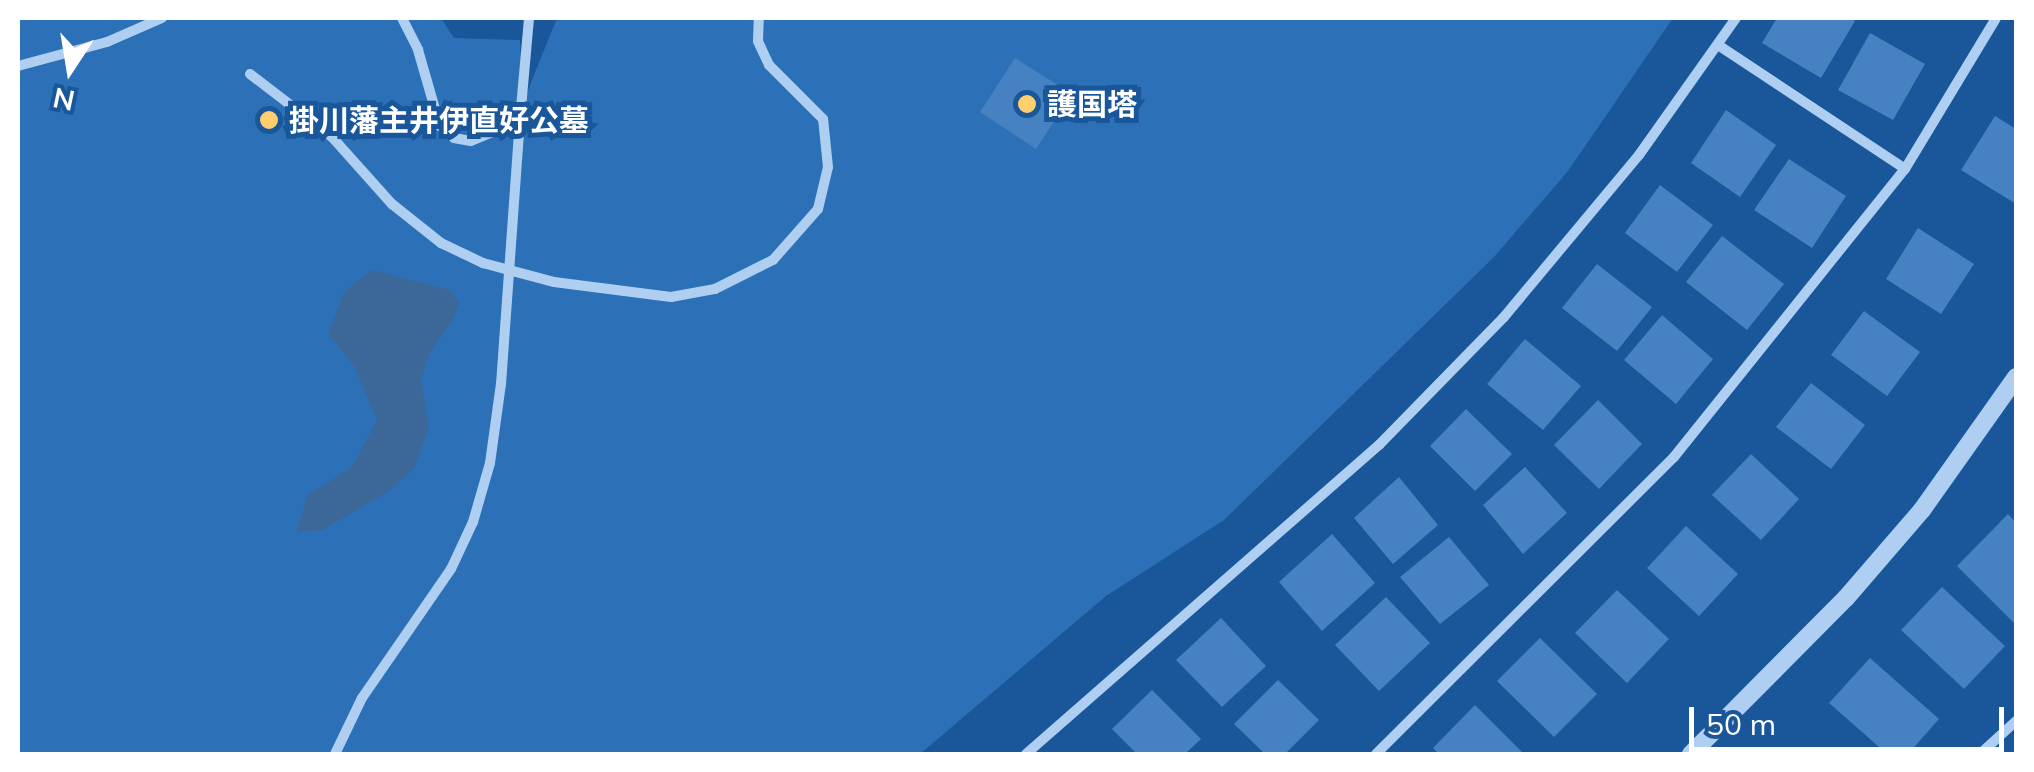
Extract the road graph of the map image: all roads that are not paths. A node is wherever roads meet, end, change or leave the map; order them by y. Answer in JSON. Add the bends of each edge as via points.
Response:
{"nodes":[{"id":1,"x":162,"y":18,"type":"edge"},
{"id":2,"x":402,"y":18,"type":"edge"},
{"id":3,"x":530,"y":18,"type":"edge"},
{"id":4,"x":759,"y":18,"type":"edge"},
{"id":5,"x":1736,"y":18,"type":"edge"},
{"id":6,"x":1996,"y":18,"type":"edge"},
{"id":7,"x":1718,"y":44,"type":"junction"},
{"id":8,"x":18,"y":66,"type":"edge"},
{"id":9,"x":250,"y":74,"type":"dead end"},
{"id":10,"x":521,"y":108,"type":"junction"},
{"id":11,"x":1905,"y":169,"type":"junction"},
{"id":12,"x":509,"y":268,"type":"junction"},
{"id":13,"x":2016,"y":378,"type":"edge"},
{"id":14,"x":2016,"y":721,"type":"edge"},
{"id":15,"x":1390,"y":750,"type":"edge"},
{"id":16,"x":335,"y":754,"type":"edge"},
{"id":17,"x":1026,"y":754,"type":"edge"},
{"id":18,"x":1376,"y":754,"type":"edge"},
{"id":19,"x":1691,"y":754,"type":"edge"},
{"id":20,"x":1980,"y":754,"type":"edge"}],
"edges":[{"from":1,"to":8,"type":"street","via":[[107,42]]},
{"from":2,"to":10,"type":"street","via":[[440,126],[454,138],[490,133]]},
{"from":3,"to":10,"type":"street"},
{"from":4,"to":12,"type":"street","via":[[758,41],[769,65],[822,119],[828,142],[818,209],[773,260],[716,289],[671,297],[554,282]]},
{"from":5,"to":7,"type":"street"},
{"from":6,"to":11,"type":"street"},
{"from":7,"to":11,"type":"street"},
{"from":7,"to":17,"type":"street","via":[[1639,155],[1504,318],[1378,444]]},
{"from":9,"to":12,"type":"street","via":[[332,137],[417,227],[483,263]]},
{"from":10,"to":12,"type":"street"},
{"from":11,"to":15,"type":"street","via":[[1674,458]]},
{"from":12,"to":16,"type":"street","via":[[490,463],[473,522],[451,568],[362,698]]},
{"from":13,"to":19,"type":"street","via":[[1922,510],[1846,598]]},
{"from":14,"to":20,"type":"street"},
{"from":15,"to":18,"type":"street"}]}
